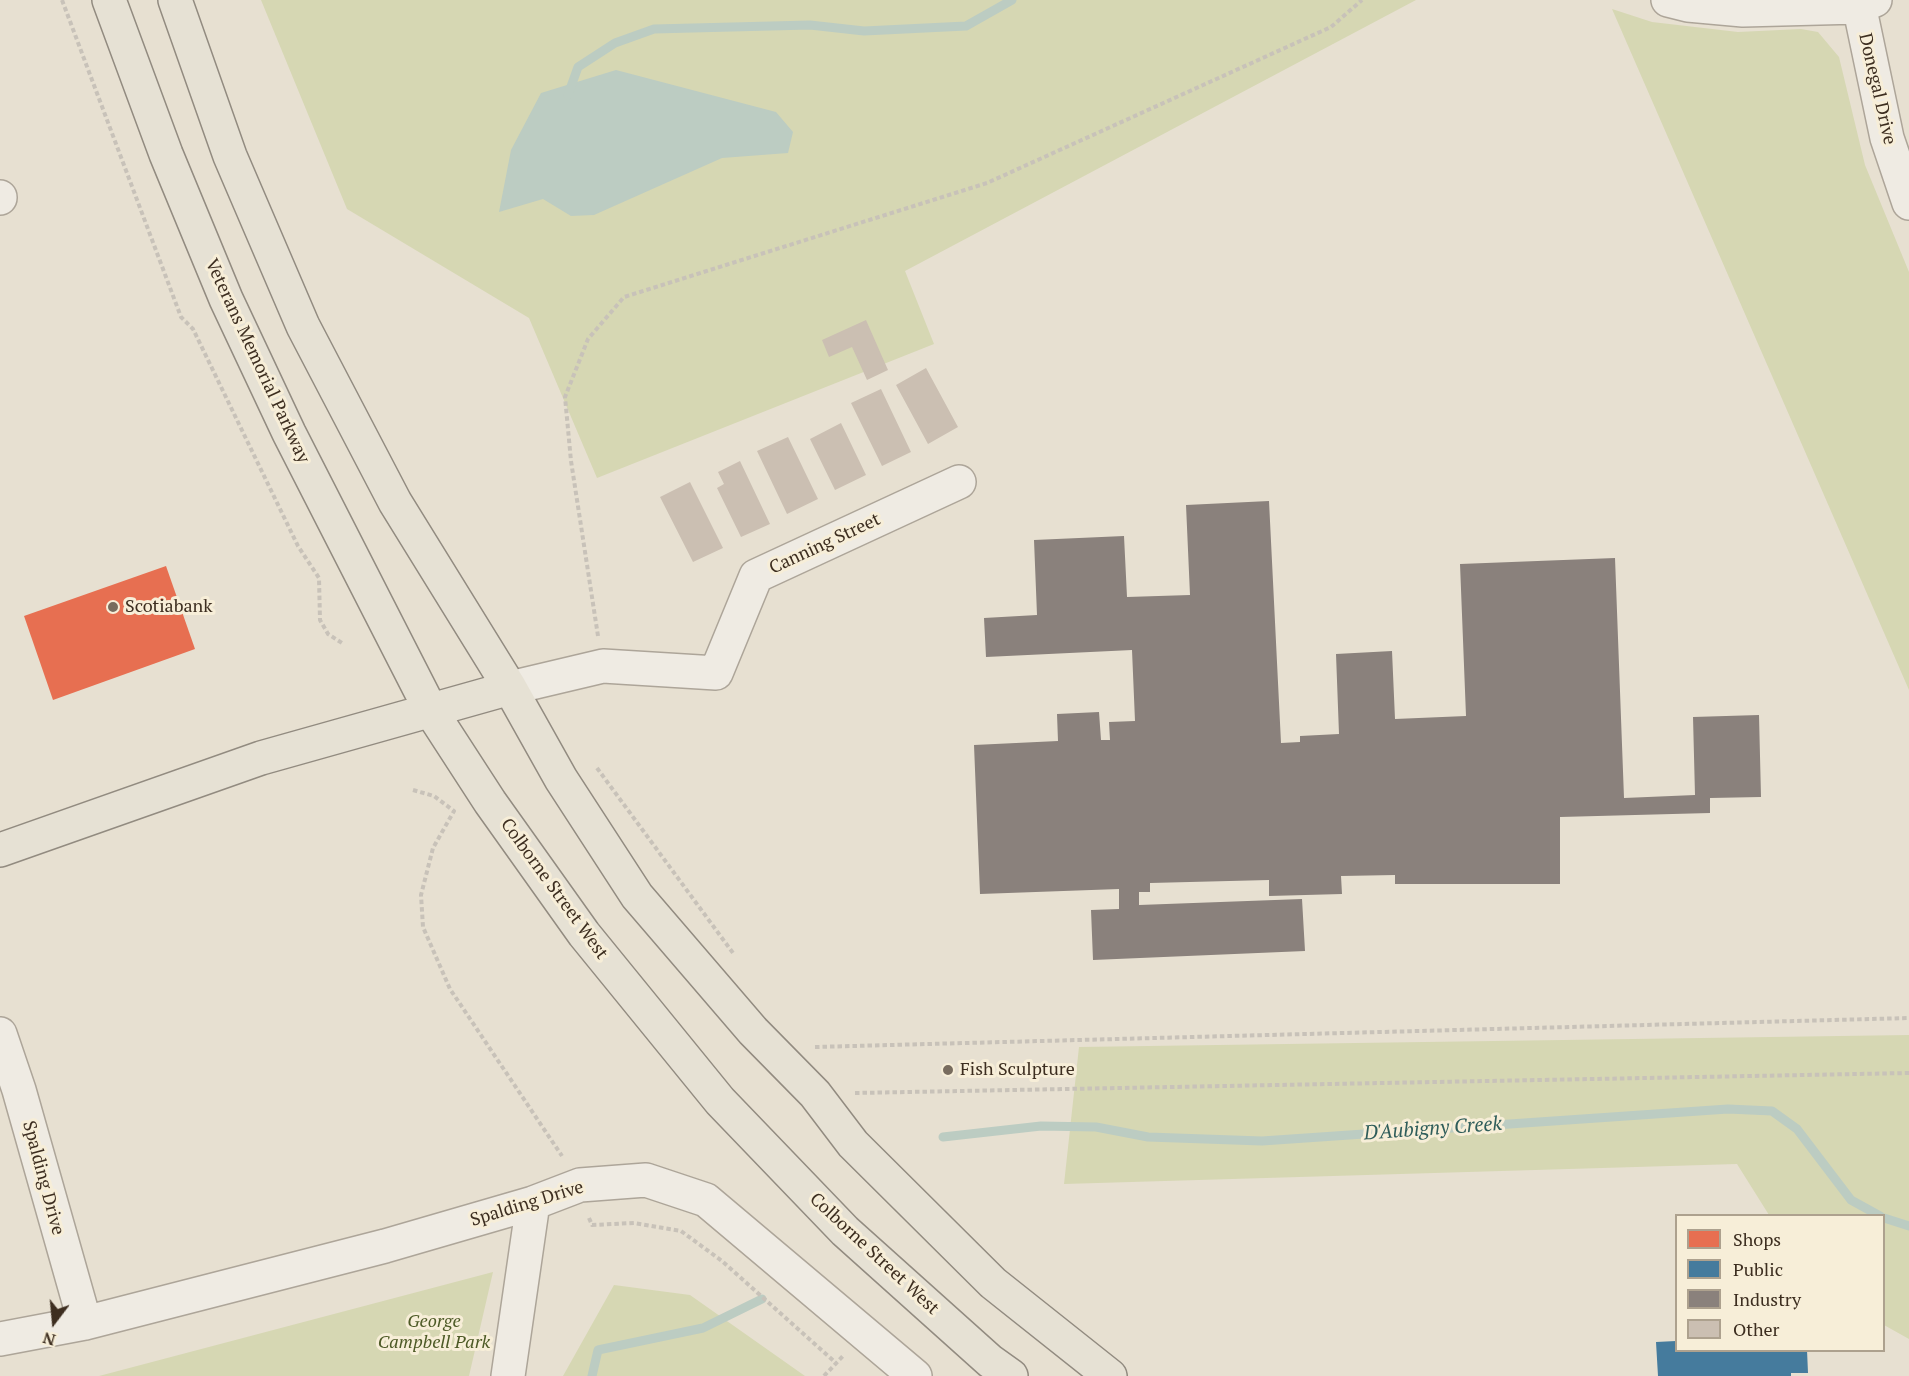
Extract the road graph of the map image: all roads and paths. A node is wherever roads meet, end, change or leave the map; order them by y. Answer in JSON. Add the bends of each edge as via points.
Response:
{"nodes":[{"id":1,"x":62,"y":0,"type":"edge"},
{"id":2,"x":109,"y":0,"type":"edge"},
{"id":3,"x":175,"y":0,"type":"edge"},
{"id":4,"x":1362,"y":0,"type":"edge"},
{"id":5,"x":1668,"y":0,"type":"edge"},
{"id":6,"x":1864,"y":2,"type":"edge"},
{"id":7,"x":1909,"y":203,"type":"edge"},
{"id":8,"x":959,"y":482,"type":"dead end"},
{"id":9,"x":342,"y":643,"type":"dead end"},
{"id":10,"x":603,"y":666,"type":"junction"},
{"id":11,"x":510,"y":688,"type":"junction"},
{"id":12,"x":431,"y":711,"type":"junction"},
{"id":13,"x":597,"y":768,"type":"dead end"},
{"id":14,"x":413,"y":789,"type":"dead end"},
{"id":15,"x":0,"y":850,"type":"edge"},
{"id":16,"x":739,"y":961,"type":"dead end"},
{"id":17,"x":1909,"y":1018,"type":"edge"},
{"id":18,"x":0,"y":1034,"type":"edge"},
{"id":19,"x":803,"y":1048,"type":"dead end"},
{"id":20,"x":1909,"y":1073,"type":"edge"},
{"id":21,"x":846,"y":1093,"type":"dead end"},
{"id":22,"x":579,"y":1185,"type":"junction"},
{"id":23,"x":533,"y":1203,"type":"junction"},
{"id":24,"x":85,"y":1323,"type":"junction"},
{"id":25,"x":0,"y":1339,"type":"edge"},
{"id":26,"x":508,"y":1376,"type":"edge"},
{"id":27,"x":824,"y":1376,"type":"edge"},
{"id":28,"x":915,"y":1376,"type":"edge"},
{"id":29,"x":1011,"y":1376,"type":"edge"},
{"id":30,"x":1110,"y":1376,"type":"edge"}],
"edges":[{"from":1,"to":9,"type":"path","via":[[181,317],[193,328],[297,546],[319,578],[320,620],[328,634]]},
{"from":2,"to":12,"type":"main road","name":"Veterans Memorial Parkway","via":[[166,154],[226,298],[289,433]]},
{"from":3,"to":11,"type":"main road","via":[[230,156],[303,326],[395,502]]},
{"from":4,"to":10,"type":"path","via":[[1331,27],[987,183],[624,297],[588,339],[565,397],[571,461]]},
{"from":5,"to":6,"type":"street","via":[[1743,10]]},
{"from":6,"to":7,"type":"street","name":"Donegal Drive","via":[[1887,138]]},
{"from":8,"to":10,"type":"street","name":"Canning Street","via":[[756,576],[716,673]]},
{"from":10,"to":11,"type":"street","name":"Canning Street"},
{"from":11,"to":12,"type":"main road","name":"Canning Street"},
{"from":11,"to":30,"type":"main road","via":[[561,779],[637,896],[697,969],[815,1094],[853,1144],[993,1283]]},
{"from":12,"to":15,"type":"main road","via":[[261,758]]},
{"from":12,"to":29,"type":"main road","name":"Colborne Street West","via":[[584,934],[720,1101],[845,1231]]},
{"from":13,"to":16,"type":"path"},
{"from":14,"to":22,"type":"path","via":[[434,796],[454,811],[433,848],[421,895],[427,937],[450,989]]},
{"from":17,"to":19,"type":"path"},
{"from":18,"to":24,"type":"street","name":"Spalding Drive"},
{"from":20,"to":21,"type":"path"},
{"from":22,"to":23,"type":"street","name":"Spalding Drive"},
{"from":22,"to":27,"type":"path","via":[[592,1225],[634,1223],[681,1231],[722,1261],[836,1363]]},
{"from":22,"to":28,"type":"street","name":"Spalding Drive","via":[[646,1180],[706,1200]]},
{"from":23,"to":24,"type":"street","name":"Spalding Drive","via":[[385,1246]]},
{"from":23,"to":26,"type":"street"},
{"from":24,"to":25,"type":"street","name":"Spalding Drive"}]}
